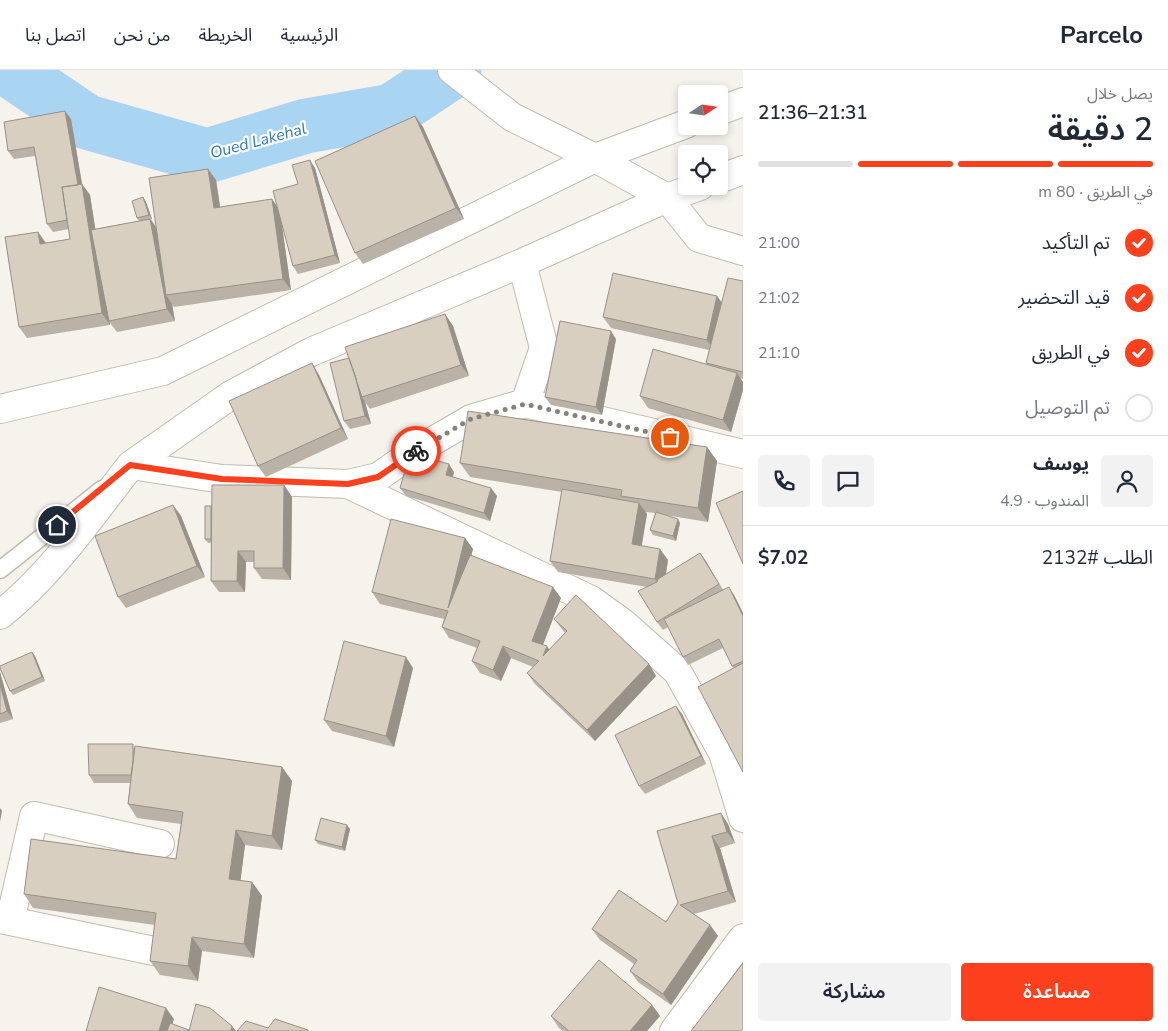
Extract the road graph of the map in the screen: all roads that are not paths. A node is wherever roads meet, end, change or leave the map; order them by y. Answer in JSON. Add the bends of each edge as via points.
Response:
{"nodes":[{"id":1,"x":452,"y":70,"type":"edge"},
{"id":2,"x":743,"y":102,"type":"edge"},
{"id":3,"x":728,"y":108,"type":"edge"},
{"id":4,"x":678,"y":127,"type":"edge"},
{"id":5,"x":595,"y":158,"type":"junction"},
{"id":6,"x":743,"y":170,"type":"edge"},
{"id":7,"x":728,"y":176,"type":"edge"},
{"id":8,"x":678,"y":194,"type":"edge"},
{"id":9,"x":667,"y":198,"type":"junction"},
{"id":10,"x":743,"y":251,"type":"edge"},
{"id":11,"x":522,"y":263,"type":"junction"},
{"id":12,"x":525,"y":404,"type":"junction"},
{"id":13,"x":0,"y":409,"type":"edge"},
{"id":14,"x":743,"y":454,"type":"edge"},
{"id":15,"x":129,"y":467,"type":"junction"},
{"id":16,"x":348,"y":484,"type":"junction"},
{"id":17,"x":0,"y":570,"type":"edge"},
{"id":18,"x":0,"y":615,"type":"edge"},
{"id":19,"x":743,"y":818,"type":"edge"},
{"id":20,"x":160,"y":844,"type":"dead end"},
{"id":21,"x":5,"y":920,"type":"edge"},
{"id":22,"x":743,"y":938,"type":"edge"},
{"id":23,"x":154,"y":951,"type":"edge"},
{"id":24,"x":674,"y":1031,"type":"edge"}],
"edges":[{"from":1,"to":5,"type":"street","via":[[512,118]]},
{"from":2,"to":3,"type":"street"},
{"from":4,"to":5,"type":"street"},
{"from":5,"to":9,"type":"street"},
{"from":5,"to":13,"type":"street","via":[[163,370]]},
{"from":6,"to":7,"type":"street"},
{"from":8,"to":9,"type":"street"},
{"from":9,"to":10,"type":"street","via":[[699,238]]},
{"from":9,"to":11,"type":"street"},
{"from":11,"to":12,"type":"street","via":[[544,348]]},
{"from":11,"to":15,"type":"street","via":[[311,352],[231,395]]},
{"from":12,"to":14,"type":"street"},
{"from":12,"to":16,"type":"street","via":[[471,419],[378,477]]},
{"from":15,"to":16,"type":"street","via":[[222,479]]},
{"from":15,"to":17,"type":"lane"},
{"from":15,"to":18,"type":"street","via":[[84,528]]},
{"from":16,"to":19,"type":"street","via":[[591,600],[623,623],[677,671],[723,752]]},
{"from":20,"to":21,"type":"street","via":[[34,816]]},
{"from":21,"to":23,"type":"street"},
{"from":22,"to":24,"type":"street"}]}
